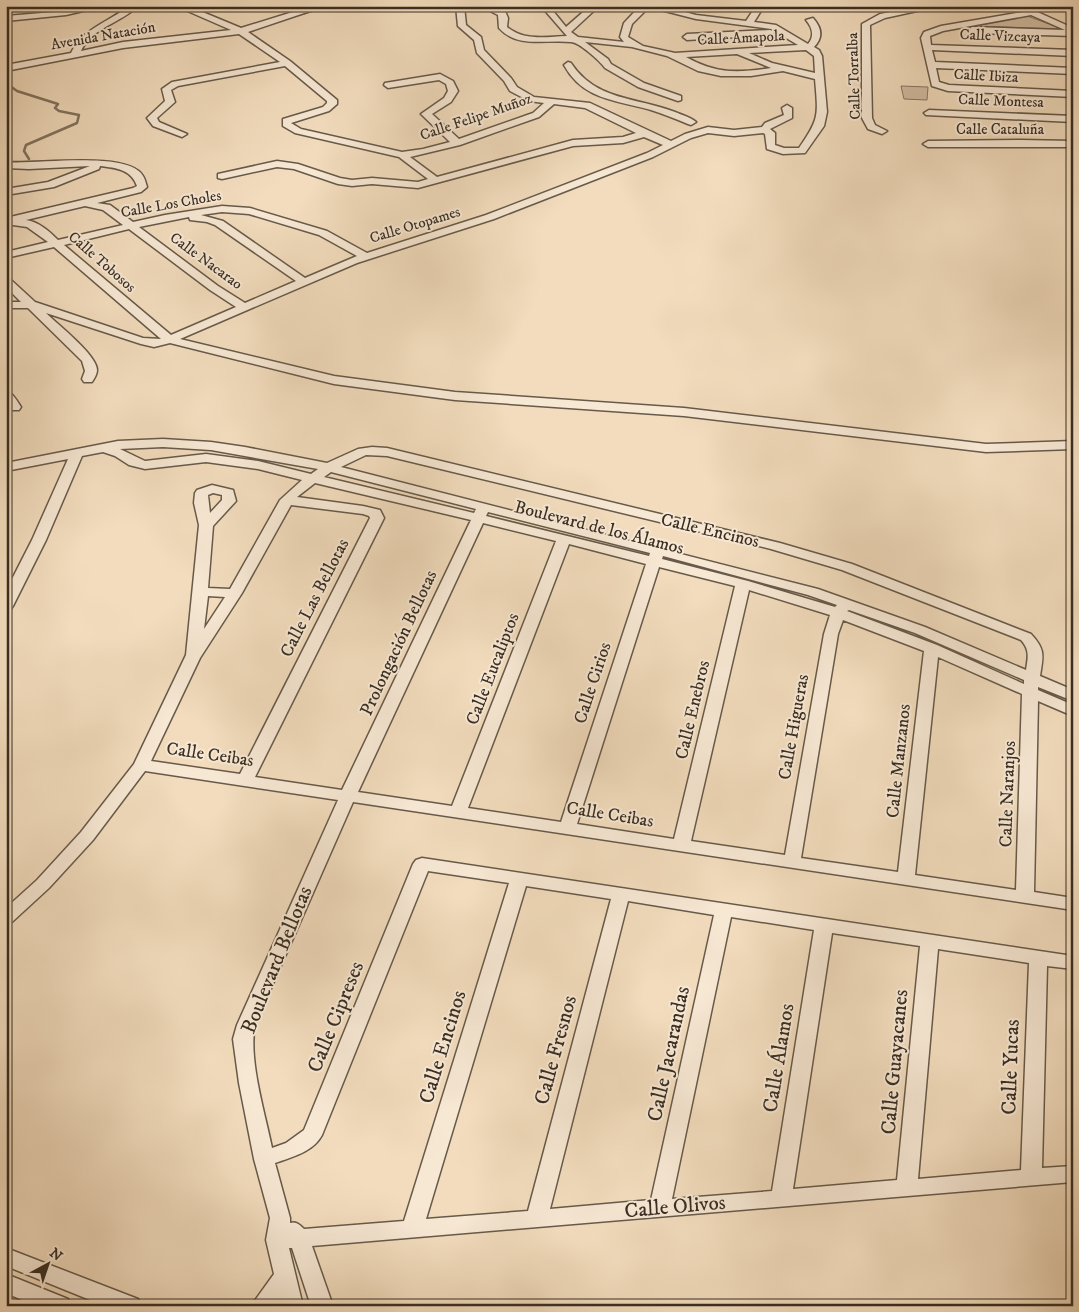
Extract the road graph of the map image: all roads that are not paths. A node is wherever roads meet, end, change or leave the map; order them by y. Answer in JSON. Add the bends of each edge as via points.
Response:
{"nodes":[{"id":1,"x":101,"y":6,"type":"edge"},
{"id":2,"x":134,"y":6,"type":"edge"},
{"id":3,"x":180,"y":6,"type":"edge"},
{"id":4,"x":321,"y":6,"type":"edge"},
{"id":5,"x":460,"y":6,"type":"edge"},
{"id":6,"x":484,"y":6,"type":"edge"},
{"id":7,"x":545,"y":6,"type":"edge"},
{"id":8,"x":595,"y":6,"type":"edge"},
{"id":9,"x":645,"y":6,"type":"edge"},
{"id":10,"x":652,"y":6,"type":"edge"},
{"id":11,"x":760,"y":6,"type":"edge"},
{"id":12,"x":936,"y":6,"type":"edge"},
{"id":13,"x":1009,"y":6,"type":"edge"},
{"id":14,"x":1018,"y":6,"type":"edge"},
{"id":15,"x":1027,"y":14,"type":"junction"},
{"id":16,"x":6,"y":19,"type":"edge"},
{"id":17,"x":810,"y":20,"type":"dead end"},
{"id":18,"x":749,"y":23,"type":"junction"},
{"id":19,"x":941,"y":29,"type":"junction"},
{"id":20,"x":241,"y":30,"type":"junction"},
{"id":21,"x":566,"y":32,"type":"junction"},
{"id":22,"x":784,"y":32,"type":"junction"},
{"id":23,"x":1073,"y":32,"type":"edge"},
{"id":24,"x":687,"y":37,"type":"dead end"},
{"id":25,"x":576,"y":39,"type":"junction"},
{"id":26,"x":633,"y":45,"type":"junction"},
{"id":27,"x":808,"y":47,"type":"junction"},
{"id":28,"x":927,"y":47,"type":"junction"},
{"id":29,"x":740,"y":52,"type":"junction"},
{"id":30,"x":1073,"y":53,"type":"edge"},
{"id":31,"x":75,"y":54,"type":"junction"},
{"id":32,"x":675,"y":55,"type":"junction"},
{"id":33,"x":287,"y":63,"type":"junction"},
{"id":34,"x":568,"y":65,"type":"dead end"},
{"id":35,"x":932,"y":65,"type":"junction"},
{"id":36,"x":6,"y":68,"type":"edge"},
{"id":37,"x":781,"y":69,"type":"junction"},
{"id":38,"x":1073,"y":71,"type":"edge"},
{"id":39,"x":750,"y":74,"type":"junction"},
{"id":40,"x":819,"y":77,"type":"junction"},
{"id":41,"x":756,"y":82,"type":"dead end"},
{"id":42,"x":388,"y":85,"type":"dead end"},
{"id":43,"x":1073,"y":94,"type":"edge"},
{"id":44,"x":611,"y":96,"type":"junction"},
{"id":45,"x":678,"y":98,"type":"dead end"},
{"id":46,"x":554,"y":100,"type":"junction"},
{"id":47,"x":586,"y":105,"type":"junction"},
{"id":48,"x":787,"y":108,"type":"dead end"},
{"id":49,"x":929,"y":113,"type":"dead end"},
{"id":50,"x":1073,"y":119,"type":"edge"},
{"id":51,"x":690,"y":122,"type":"dead end"},
{"id":52,"x":765,"y":130,"type":"junction"},
{"id":53,"x":882,"y":131,"type":"dead end"},
{"id":54,"x":182,"y":134,"type":"dead end"},
{"id":55,"x":645,"y":134,"type":"junction"},
{"id":56,"x":457,"y":143,"type":"junction"},
{"id":57,"x":928,"y":144,"type":"dead end"},
{"id":58,"x":1073,"y":144,"type":"edge"},
{"id":59,"x":672,"y":145,"type":"junction"},
{"id":60,"x":402,"y":155,"type":"junction"},
{"id":61,"x":106,"y":164,"type":"junction"},
{"id":62,"x":6,"y":165,"type":"edge"},
{"id":63,"x":222,"y":176,"type":"dead end"},
{"id":64,"x":436,"y":181,"type":"junction"},
{"id":65,"x":6,"y":192,"type":"edge"},
{"id":66,"x":71,"y":207,"type":"junction"},
{"id":67,"x":165,"y":218,"type":"junction"},
{"id":68,"x":7,"y":221,"type":"edge"},
{"id":69,"x":132,"y":226,"type":"junction"},
{"id":70,"x":57,"y":243,"type":"junction"},
{"id":71,"x":6,"y":254,"type":"edge"},
{"id":72,"x":365,"y":256,"type":"junction"},
{"id":73,"x":6,"y":281,"type":"edge"},
{"id":74,"x":304,"y":282,"type":"junction"},
{"id":75,"x":6,"y":305,"type":"edge"},
{"id":76,"x":32,"y":305,"type":"junction"},
{"id":77,"x":244,"y":308,"type":"junction"},
{"id":78,"x":170,"y":340,"type":"junction"},
{"id":79,"x":88,"y":379,"type":"dead end"},
{"id":80,"x":6,"y":395,"type":"edge"},
{"id":81,"x":15,"y":407,"type":"dead end"},
{"id":82,"x":142,"y":443,"type":"junction"},
{"id":83,"x":163,"y":443,"type":"junction"},
{"id":84,"x":1073,"y":444,"type":"edge"},
{"id":85,"x":102,"y":448,"type":"junction"},
{"id":86,"x":77,"y":452,"type":"junction"},
{"id":87,"x":134,"y":462,"type":"junction"},
{"id":88,"x":166,"y":463,"type":"junction"},
{"id":89,"x":6,"y":467,"type":"edge"},
{"id":90,"x":331,"y":468,"type":"junction"},
{"id":91,"x":313,"y":478,"type":"junction"},
{"id":92,"x":287,"y":500,"type":"junction"},
{"id":93,"x":480,"y":512,"type":"junction"},
{"id":94,"x":206,"y":525,"type":"dead end"},
{"id":95,"x":564,"y":539,"type":"junction"},
{"id":96,"x":656,"y":555,"type":"junction"},
{"id":97,"x":743,"y":584,"type":"junction"},
{"id":98,"x":201,"y":592,"type":"junction"},
{"id":99,"x":235,"y":593,"type":"junction"},
{"id":100,"x":6,"y":606,"type":"edge"},
{"id":101,"x":843,"y":608,"type":"junction"},
{"id":102,"x":932,"y":648,"type":"junction"},
{"id":103,"x":192,"y":658,"type":"junction"},
{"id":104,"x":1031,"y":685,"type":"junction"},
{"id":105,"x":1073,"y":696,"type":"edge"},
{"id":106,"x":1073,"y":711,"type":"edge"},
{"id":107,"x":141,"y":765,"type":"junction"},
{"id":108,"x":245,"y":780,"type":"junction"},
{"id":109,"x":349,"y":796,"type":"junction"},
{"id":110,"x":458,"y":812,"type":"junction"},
{"id":111,"x":567,"y":828,"type":"junction"},
{"id":112,"x":681,"y":846,"type":"junction"},
{"id":113,"x":792,"y":862,"type":"junction"},
{"id":114,"x":519,"y":879,"type":"junction"},
{"id":115,"x":906,"y":879,"type":"junction"},
{"id":116,"x":621,"y":894,"type":"junction"},
{"id":117,"x":1025,"y":897,"type":"junction"},
{"id":118,"x":1073,"y":904,"type":"edge"},
{"id":119,"x":724,"y":910,"type":"junction"},
{"id":120,"x":6,"y":918,"type":"edge"},
{"id":121,"x":824,"y":925,"type":"junction"},
{"id":122,"x":930,"y":941,"type":"junction"},
{"id":123,"x":1038,"y":957,"type":"junction"},
{"id":124,"x":1073,"y":963,"type":"edge"},
{"id":125,"x":264,"y":1159,"type":"junction"},
{"id":126,"x":1073,"y":1174,"type":"edge"},
{"id":127,"x":1031,"y":1178,"type":"junction"},
{"id":128,"x":907,"y":1188,"type":"junction"},
{"id":129,"x":781,"y":1198,"type":"junction"},
{"id":130,"x":660,"y":1208,"type":"junction"},
{"id":131,"x":280,"y":1218,"type":"junction"},
{"id":132,"x":536,"y":1218,"type":"junction"},
{"id":133,"x":412,"y":1229,"type":"junction"},
{"id":134,"x":299,"y":1238,"type":"junction"},
{"id":135,"x":277,"y":1240,"type":"junction"},
{"id":136,"x":6,"y":1257,"type":"edge"},
{"id":137,"x":285,"y":1276,"type":"junction"},
{"id":138,"x":6,"y":1283,"type":"edge"},
{"id":139,"x":60,"y":1306,"type":"edge"},
{"id":140,"x":130,"y":1306,"type":"edge"},
{"id":141,"x":262,"y":1306,"type":"edge"},
{"id":142,"x":292,"y":1306,"type":"edge"},
{"id":143,"x":322,"y":1306,"type":"edge"}],
"edges":[{"from":1,"to":16,"type":"street"},
{"from":2,"to":31,"type":"street","via":[[80,43]]},
{"from":3,"to":20,"type":"street","name":"Calle Felipe Muñoz"},
{"from":4,"to":20,"type":"street","name":"Avenida Natación"},
{"from":5,"to":46,"type":"street","via":[[462,26],[478,39],[480,51],[514,89],[532,98]]},
{"from":6,"to":25,"type":"street","via":[[502,13],[507,33],[539,40]]},
{"from":7,"to":21,"type":"street"},
{"from":8,"to":21,"type":"street"},
{"from":9,"to":26,"type":"street","via":[[624,31],[624,37]]},
{"from":10,"to":18,"type":"street","via":[[696,17]]},
{"from":11,"to":18,"type":"street"},
{"from":12,"to":53,"type":"street","name":"Calle Torralba","via":[[883,16],[866,24],[867,118],[871,127]]},
{"from":13,"to":15,"type":"street"},
{"from":14,"to":15,"type":"street"},
{"from":15,"to":19,"type":"street"},
{"from":15,"to":23,"type":"street"},
{"from":17,"to":27,"type":"street","via":[[816,27],[817,37]]},
{"from":18,"to":22,"type":"street"},
{"from":19,"to":23,"type":"street"},
{"from":19,"to":28,"type":"street","via":[[927,34]]},
{"from":20,"to":31,"type":"street","name":"Avenida Natación","via":[[154,40]]},
{"from":20,"to":33,"type":"street","name":"Calle Felipe Muñoz"},
{"from":21,"to":25,"type":"street"},
{"from":22,"to":24,"type":"street"},
{"from":22,"to":27,"type":"street"},
{"from":25,"to":26,"type":"street"},
{"from":25,"to":45,"type":"street","via":[[608,66],[641,85]]},
{"from":26,"to":32,"type":"street"},
{"from":27,"to":29,"type":"street","name":"Calle Amapola"},
{"from":27,"to":40,"type":"street","via":[[818,56]]},
{"from":28,"to":30,"type":"street","name":"Calle Vizcaya"},
{"from":28,"to":35,"type":"street","name":"Calle Ibiza"},
{"from":29,"to":32,"type":"street","name":"Calle Amapola"},
{"from":29,"to":37,"type":"street"},
{"from":31,"to":36,"type":"street","name":"Avenida Natación"},
{"from":32,"to":39,"type":"street","via":[[709,71]]},
{"from":33,"to":54,"type":"street","via":[[168,87],[170,102],[152,118],[156,124]]},
{"from":33,"to":60,"type":"street","name":"Calle Felipe Muñoz","via":[[332,100],[332,104],[326,109],[288,120],[286,124],[298,131]]},
{"from":34,"to":44,"type":"street","via":[[570,71],[595,91]]},
{"from":35,"to":38,"type":"street"},
{"from":35,"to":43,"type":"street","name":"Calle Ibiza","via":[[935,84],[944,88]]},
{"from":37,"to":39,"type":"street"},
{"from":37,"to":40,"type":"street"},
{"from":39,"to":41,"type":"street"},
{"from":40,"to":52,"type":"street","via":[[822,112],[819,126],[802,151],[775,150],[770,147],[770,133]]},
{"from":42,"to":56,"type":"street","via":[[440,77],[450,82],[453,91],[448,100],[426,114]]},
{"from":44,"to":47,"type":"street"},
{"from":44,"to":51,"type":"street"},
{"from":46,"to":47,"type":"street"},
{"from":46,"to":56,"type":"street","name":"Calle Felipe Muñoz","via":[[536,115]]},
{"from":47,"to":55,"type":"street"},
{"from":48,"to":52,"type":"street","via":[[789,116],[768,125]]},
{"from":49,"to":50,"type":"street","name":"Calle Montesa"},
{"from":52,"to":59,"type":"street","name":"Calle Otopames","via":[[734,133],[708,130]]},
{"from":55,"to":59,"type":"street"},
{"from":55,"to":64,"type":"street","via":[[623,140],[573,143]]},
{"from":56,"to":60,"type":"street","name":"Calle Felipe Muñoz"},
{"from":57,"to":58,"type":"street","name":"Calle Cataluña"},
{"from":59,"to":72,"type":"street","name":"Calle Otopames","via":[[490,217]]},
{"from":60,"to":64,"type":"street"},
{"from":61,"to":62,"type":"street"},
{"from":61,"to":65,"type":"street","via":[[50,185]]},
{"from":61,"to":66,"type":"street","name":"Calle Tobosos","via":[[136,172],[142,180],[142,187]]},
{"from":63,"to":64,"type":"street","via":[[277,164],[352,182],[418,185]]},
{"from":66,"to":68,"type":"street","name":"Calle Tobosos"},
{"from":66,"to":69,"type":"street","name":"Calle Nacarao","via":[[93,204],[106,207]]},
{"from":67,"to":69,"type":"street","name":"Calle Los Choles"},
{"from":67,"to":72,"type":"street","name":"Calle Los Choles","via":[[222,209],[250,211],[323,233]]},
{"from":67,"to":74,"type":"street","via":[[213,220]]},
{"from":68,"to":70,"type":"street","name":"Calle Tobosos","via":[[32,226]]},
{"from":69,"to":70,"type":"street","name":"Calle Los Choles"},
{"from":69,"to":77,"type":"street","name":"Calle Nacarao"},
{"from":70,"to":71,"type":"street","name":"Calle Los Choles"},
{"from":70,"to":78,"type":"street","name":"Calle Tobosos"},
{"from":72,"to":74,"type":"street","name":"Calle Otopames"},
{"from":73,"to":76,"type":"street"},
{"from":74,"to":77,"type":"street","name":"Calle Otopames"},
{"from":75,"to":76,"type":"street"},
{"from":76,"to":78,"type":"street","via":[[141,340],[154,343]]},
{"from":76,"to":79,"type":"street","via":[[88,360],[91,371]]},
{"from":77,"to":78,"type":"street","name":"Calle Otopames"},
{"from":78,"to":84,"type":"street","via":[[334,380],[455,396],[684,412],[986,448]]},
{"from":80,"to":81,"type":"street"},
{"from":82,"to":83,"type":"street","name":"Boulevard de los Álamos"},
{"from":82,"to":85,"type":"street","name":"Boulevard de los Álamos"},
{"from":82,"to":87,"type":"street"},
{"from":83,"to":88,"type":"street","via":[[168,456]]},
{"from":83,"to":90,"type":"street","name":"Boulevard de los Álamos","via":[[245,451]]},
{"from":85,"to":86,"type":"street","name":"Boulevard de los Álamos"},
{"from":85,"to":87,"type":"street","name":"Boulevard de los Álamos","via":[[120,453]]},
{"from":86,"to":89,"type":"street","name":"Boulevard de los Álamos"},
{"from":86,"to":100,"type":"street"},
{"from":87,"to":88,"type":"street","name":"Boulevard de los Álamos"},
{"from":88,"to":91,"type":"street","name":"Boulevard de los Álamos","via":[[200,458],[223,459]]},
{"from":90,"to":91,"type":"street","name":"Calle Encinos"},
{"from":90,"to":93,"type":"street","name":"Boulevard de los Álamos"},
{"from":90,"to":104,"type":"street","name":"Calle Encinos","via":[[362,452],[387,452],[775,546],[846,568],[1026,636],[1036,653]]},
{"from":91,"to":92,"type":"street","name":"Calle Encinos","via":[[297,488]]},
{"from":91,"to":93,"type":"street","name":"Boulevard de los Álamos"},
{"from":92,"to":99,"type":"street","name":"Calle Encinos"},
{"from":92,"to":108,"type":"street","name":"Calle Las Bellotas","via":[[364,510],[375,513],[377,518]]},
{"from":93,"to":95,"type":"street","name":"Boulevard de los Álamos"},
{"from":93,"to":96,"type":"street","name":"Boulevard de los Álamos"},
{"from":93,"to":109,"type":"street","name":"Prolongación Bellotas"},
{"from":94,"to":98,"type":"street"},
{"from":95,"to":96,"type":"street","name":"Boulevard de los Álamos"},
{"from":95,"to":110,"type":"street","name":"Calle Eucaliptos"},
{"from":96,"to":97,"type":"street","name":"Boulevard de los Álamos"},
{"from":96,"to":101,"type":"street","name":"Boulevard de los Álamos","via":[[764,578]]},
{"from":96,"to":111,"type":"street","name":"Calle Cirios"},
{"from":97,"to":101,"type":"street","name":"Boulevard de los Álamos"},
{"from":97,"to":112,"type":"street","name":"Calle Enebros"},
{"from":98,"to":99,"type":"street"},
{"from":98,"to":103,"type":"street"},
{"from":99,"to":103,"type":"street","name":"Calle Encinos"},
{"from":101,"to":102,"type":"street","name":"Boulevard de los Álamos"},
{"from":101,"to":104,"type":"street","name":"Boulevard de los Álamos","via":[[920,630]]},
{"from":101,"to":113,"type":"street","name":"Calle Higueras","via":[[831,634]]},
{"from":102,"to":104,"type":"street","name":"Boulevard de los Álamos"},
{"from":102,"to":115,"type":"street","name":"Calle Manzanos"},
{"from":103,"to":107,"type":"street"},
{"from":104,"to":105,"type":"street","name":"Boulevard de los Álamos"},
{"from":104,"to":106,"type":"street","name":"Boulevard de los Álamos"},
{"from":104,"to":117,"type":"street","name":"Calle Naranjos"},
{"from":107,"to":108,"type":"street","name":"Calle Ceibas"},
{"from":107,"to":120,"type":"street","via":[[87,836],[44,884]]},
{"from":108,"to":109,"type":"street","name":"Calle Ceibas"},
{"from":109,"to":110,"type":"street","name":"Calle Ceibas"},
{"from":109,"to":125,"type":"street","name":"Boulevard Bellotas","via":[[246,1025],[244,1052]]},
{"from":110,"to":111,"type":"street","name":"Calle Ceibas"},
{"from":111,"to":112,"type":"street","name":"Calle Ceibas"},
{"from":112,"to":113,"type":"street","name":"Calle Ceibas"},
{"from":113,"to":115,"type":"street","name":"Calle Ceibas"},
{"from":114,"to":116,"type":"street"},
{"from":114,"to":125,"type":"street","name":"Calle Cipreses","via":[[422,864],[312,1135],[293,1149]]},
{"from":114,"to":133,"type":"street","name":"Calle Encinos"},
{"from":115,"to":117,"type":"street","name":"Calle Ceibas"},
{"from":116,"to":119,"type":"street"},
{"from":116,"to":132,"type":"street","name":"Calle Fresnos"},
{"from":117,"to":118,"type":"street","name":"Calle Ceibas"},
{"from":119,"to":121,"type":"street"},
{"from":119,"to":130,"type":"street","name":"Calle Jacarandas"},
{"from":121,"to":122,"type":"street"},
{"from":121,"to":129,"type":"street","name":"Calle Álamos"},
{"from":122,"to":123,"type":"street"},
{"from":122,"to":128,"type":"street","name":"Calle Guayacanes"},
{"from":123,"to":124,"type":"street"},
{"from":123,"to":127,"type":"street","name":"Calle Yucas"},
{"from":125,"to":131,"type":"street","name":"Boulevard Bellotas"},
{"from":126,"to":127,"type":"street","name":"Calle Olivos"},
{"from":127,"to":128,"type":"street","name":"Calle Olivos"},
{"from":128,"to":129,"type":"street","name":"Calle Olivos"},
{"from":129,"to":130,"type":"street","name":"Calle Olivos"},
{"from":130,"to":132,"type":"street","name":"Calle Olivos"},
{"from":131,"to":134,"type":"street","name":"Boulevard Bellotas"},
{"from":131,"to":135,"type":"street","name":"Boulevard Bellotas"},
{"from":132,"to":133,"type":"street","name":"Calle Olivos"},
{"from":133,"to":134,"type":"street","name":"Calle Olivos"},
{"from":134,"to":135,"type":"street","name":"Calle Olivos"},
{"from":134,"to":143,"type":"street","name":"Boulevard Bellotas"},
{"from":135,"to":137,"type":"street","name":"Boulevard Bellotas"},
{"from":136,"to":140,"type":"street"},
{"from":137,"to":141,"type":"street"},
{"from":137,"to":142,"type":"street","name":"Boulevard Bellotas"},
{"from":138,"to":139,"type":"street"}]}
